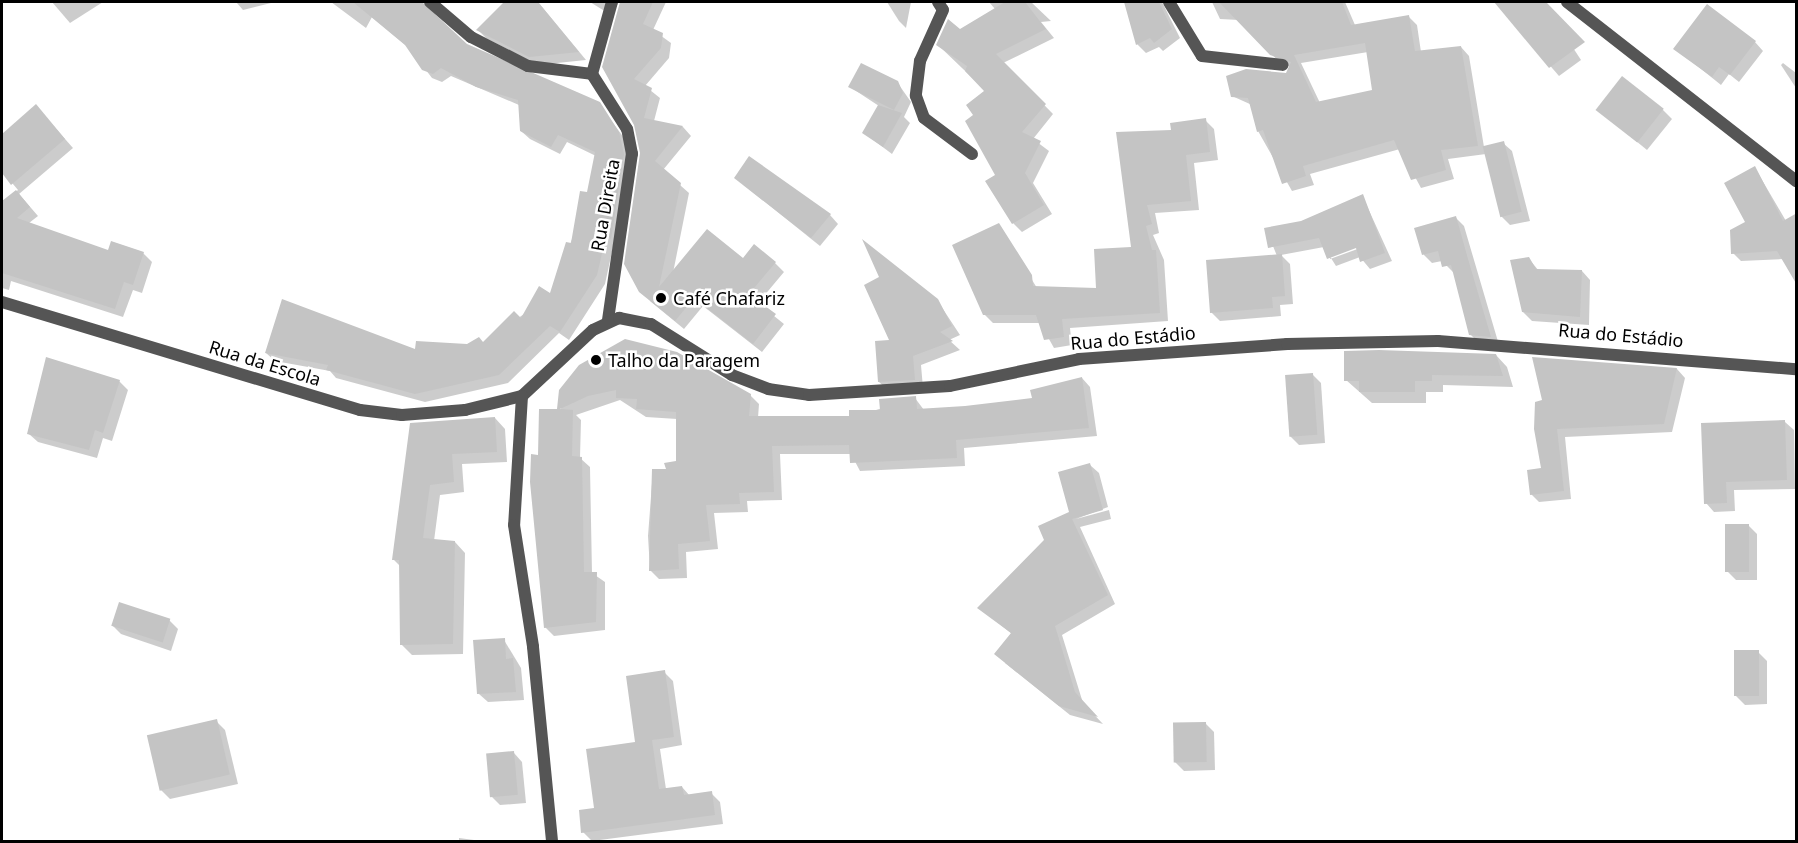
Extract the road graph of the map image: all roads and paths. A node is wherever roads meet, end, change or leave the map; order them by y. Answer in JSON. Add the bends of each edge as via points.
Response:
{"nodes":[{"id":1,"x":430,"y":2,"type":"edge"},
{"id":2,"x":612,"y":2,"type":"edge"},
{"id":3,"x":938,"y":2,"type":"edge"},
{"id":4,"x":1169,"y":2,"type":"edge"},
{"id":5,"x":1567,"y":2,"type":"edge"},
{"id":6,"x":1283,"y":65,"type":"dead end"},
{"id":7,"x":592,"y":74,"type":"junction"},
{"id":8,"x":972,"y":154,"type":"dead end"},
{"id":9,"x":1797,"y":181,"type":"edge"},
{"id":10,"x":2,"y":302,"type":"edge"},
{"id":11,"x":609,"y":320,"type":"junction"},
{"id":12,"x":1797,"y":369,"type":"edge"},
{"id":13,"x":522,"y":396,"type":"junction"},
{"id":14,"x":552,"y":842,"type":"edge"}],
"edges":[{"from":1,"to":7,"type":"street","via":[[471,37],[528,66]]},
{"from":2,"to":7,"type":"street"},
{"from":3,"to":8,"type":"street","via":[[943,10],[920,60],[916,96],[924,118]]},
{"from":4,"to":6,"type":"street","via":[[1202,56]]},
{"from":5,"to":9,"type":"street"},
{"from":7,"to":11,"type":"street","name":"Rua Direita","via":[[627,129],[632,154]]},
{"from":10,"to":13,"type":"street","name":"Rua da Escola","via":[[360,411],[402,415],[465,410]]},
{"from":11,"to":12,"type":"street","name":"Rua do Estádio","via":[[651,324],[732,375],[768,389],[809,395],[950,386],[1079,359],[1287,344],[1438,341]]},
{"from":11,"to":13,"type":"street"},
{"from":13,"to":14,"type":"street","via":[[514,525],[533,647]]}]}
